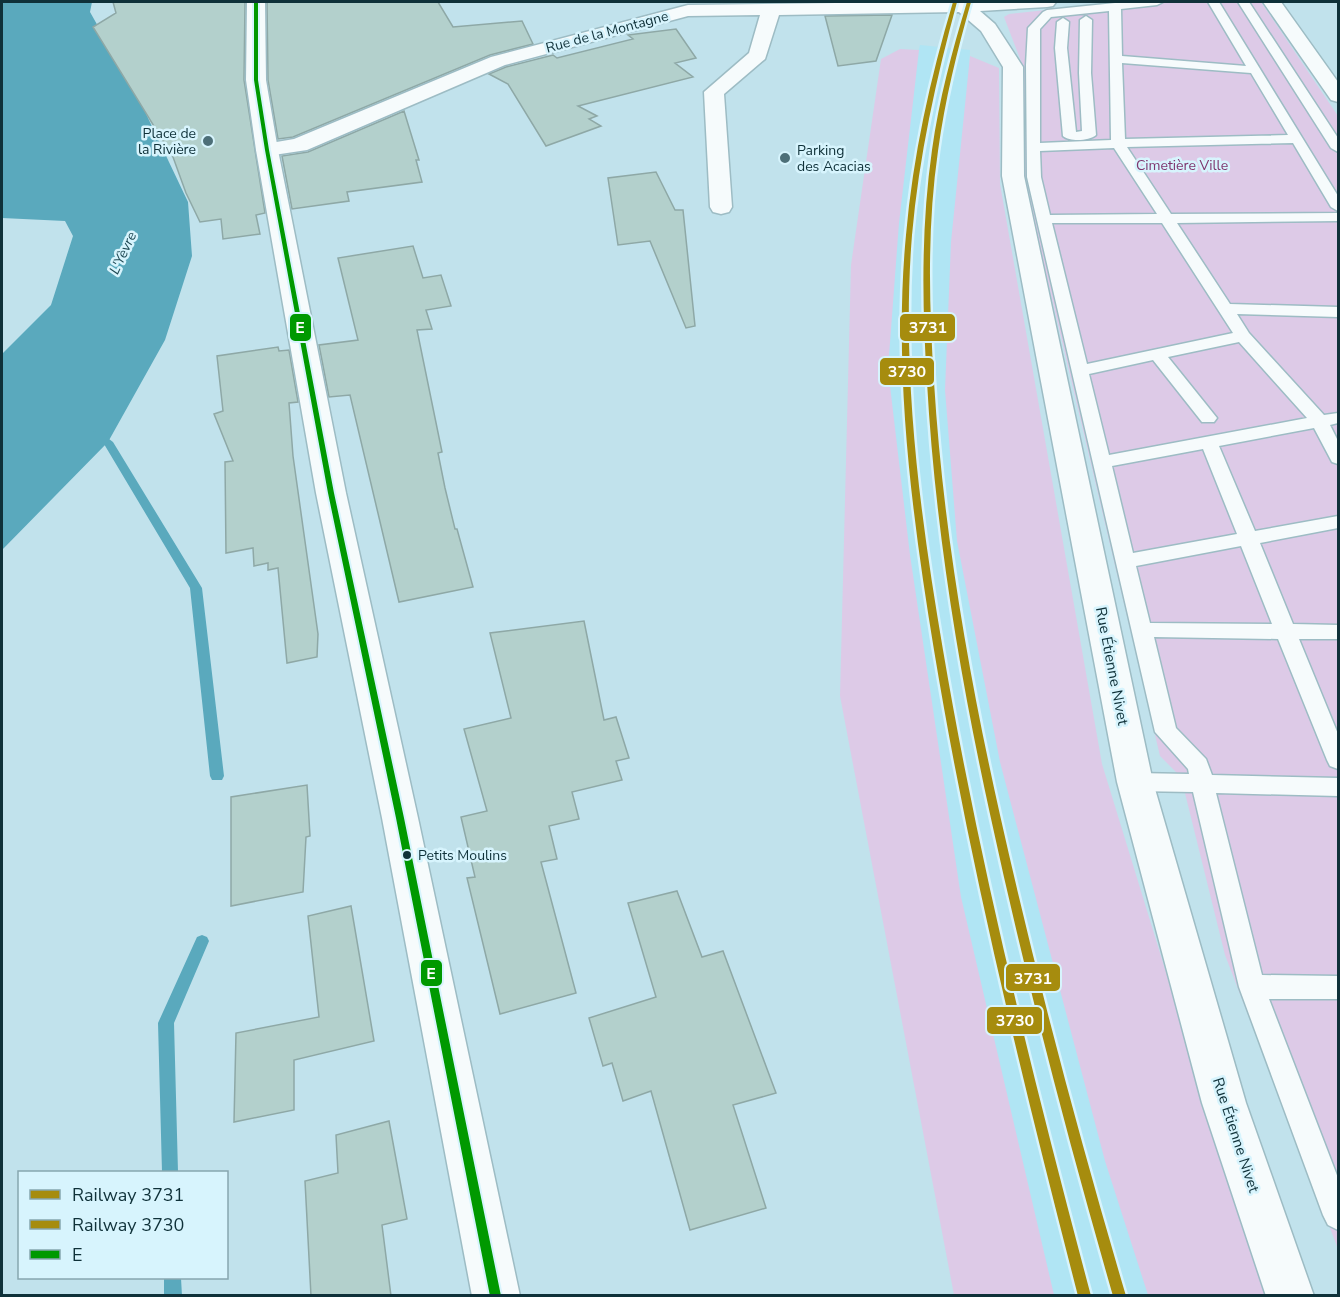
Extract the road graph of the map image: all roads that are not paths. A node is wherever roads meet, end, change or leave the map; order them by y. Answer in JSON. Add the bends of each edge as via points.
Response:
{"nodes":[{"id":1,"x":256,"y":2,"type":"edge"},
{"id":2,"x":1047,"y":2,"type":"edge"},
{"id":3,"x":1157,"y":2,"type":"edge"},
{"id":4,"x":1214,"y":2,"type":"edge"},
{"id":5,"x":1243,"y":2,"type":"edge"},
{"id":6,"x":1272,"y":2,"type":"edge"},
{"id":7,"x":965,"y":4,"type":"edge"},
{"id":8,"x":867,"y":5,"type":"edge"},
{"id":9,"x":1107,"y":5,"type":"edge"},
{"id":10,"x":685,"y":6,"type":"edge"},
{"id":11,"x":771,"y":10,"type":"junction"},
{"id":12,"x":1086,"y":20,"type":"dead end"},
{"id":13,"x":1063,"y":22,"type":"dead end"},
{"id":14,"x":1117,"y":59,"type":"junction"},
{"id":15,"x":1255,"y":69,"type":"junction"},
{"id":16,"x":1338,"y":96,"type":"edge"},
{"id":17,"x":1089,"y":135,"type":"junction"},
{"id":18,"x":1298,"y":139,"type":"junction"},
{"id":19,"x":1118,"y":143,"type":"junction"},
{"id":20,"x":1033,"y":147,"type":"junction"},
{"id":21,"x":1338,"y":148,"type":"edge"},
{"id":22,"x":267,"y":150,"type":"junction"},
{"id":23,"x":721,"y":207,"type":"dead end"},
{"id":24,"x":1338,"y":207,"type":"edge"},
{"id":25,"x":1338,"y":217,"type":"edge"},
{"id":26,"x":1166,"y":218,"type":"junction"},
{"id":27,"x":1043,"y":219,"type":"junction"},
{"id":28,"x":1225,"y":309,"type":"junction"},
{"id":29,"x":1338,"y":312,"type":"edge"},
{"id":30,"x":1243,"y":336,"type":"junction"},
{"id":31,"x":1156,"y":355,"type":"junction"},
{"id":32,"x":1080,"y":371,"type":"junction"},
{"id":33,"x":1209,"y":418,"type":"dead end"},
{"id":34,"x":1338,"y":418,"type":"edge"},
{"id":35,"x":1320,"y":422,"type":"junction"},
{"id":36,"x":1209,"y":442,"type":"junction"},
{"id":37,"x":1338,"y":458,"type":"edge"},
{"id":38,"x":1101,"y":462,"type":"junction"},
{"id":39,"x":1338,"y":522,"type":"edge"},
{"id":40,"x":1248,"y":538,"type":"junction"},
{"id":41,"x":1125,"y":561,"type":"junction"},
{"id":42,"x":1142,"y":630,"type":"junction"},
{"id":43,"x":1286,"y":631,"type":"junction"},
{"id":44,"x":1338,"y":632,"type":"edge"},
{"id":45,"x":1338,"y":760,"type":"edge"},
{"id":46,"x":1135,"y":782,"type":"junction"},
{"id":47,"x":1203,"y":785,"type":"junction"},
{"id":48,"x":1338,"y":787,"type":"edge"},
{"id":49,"x":1252,"y":987,"type":"junction"},
{"id":50,"x":1338,"y":987,"type":"edge"},
{"id":51,"x":1338,"y":1215,"type":"edge"},
{"id":52,"x":496,"y":1296,"type":"edge"},
{"id":53,"x":1290,"y":1296,"type":"edge"}],
"edges":[{"from":1,"to":22,"type":"street","via":[[256,80]]},
{"from":2,"to":7,"type":"street","name":"Rue de la Montagne"},
{"from":3,"to":9,"type":"lane"},
{"from":4,"to":15,"type":"lane"},
{"from":5,"to":21,"type":"lane"},
{"from":6,"to":16,"type":"street"},
{"from":7,"to":8,"type":"street","name":"Rue de la Montagne"},
{"from":7,"to":46,"type":"street","name":"Rue Étienne Nivet","via":[[988,28],[1013,67],[1013,176]]},
{"from":8,"to":11,"type":"street","name":"Rue de la Montagne"},
{"from":9,"to":14,"type":"lane"},
{"from":9,"to":20,"type":"lane","via":[[1047,14],[1034,28]]},
{"from":10,"to":11,"type":"street","name":"Rue de la Montagne"},
{"from":10,"to":22,"type":"street","name":"Rue de la Montagne","via":[[498,61],[299,145]]},
{"from":11,"to":23,"type":"street","via":[[758,55],[714,92]]},
{"from":12,"to":17,"type":"lane"},
{"from":13,"to":17,"type":"lane","via":[[1061,48],[1070,136]]},
{"from":14,"to":15,"type":"lane"},
{"from":14,"to":19,"type":"lane"},
{"from":15,"to":18,"type":"lane"},
{"from":17,"to":19,"type":"lane"},
{"from":18,"to":19,"type":"lane"},
{"from":18,"to":24,"type":"lane"},
{"from":19,"to":20,"type":"lane"},
{"from":19,"to":26,"type":"lane"},
{"from":20,"to":27,"type":"lane","via":[[1034,177]]},
{"from":22,"to":52,"type":"street","via":[[331,494]]},
{"from":25,"to":26,"type":"lane"},
{"from":26,"to":27,"type":"lane"},
{"from":26,"to":28,"type":"lane"},
{"from":27,"to":32,"type":"lane"},
{"from":28,"to":29,"type":"lane"},
{"from":28,"to":30,"type":"lane"},
{"from":30,"to":31,"type":"lane"},
{"from":30,"to":35,"type":"lane"},
{"from":31,"to":32,"type":"lane"},
{"from":31,"to":33,"type":"lane"},
{"from":32,"to":38,"type":"lane"},
{"from":34,"to":35,"type":"lane"},
{"from":35,"to":36,"type":"lane"},
{"from":35,"to":37,"type":"lane"},
{"from":36,"to":38,"type":"lane"},
{"from":36,"to":40,"type":"lane"},
{"from":38,"to":41,"type":"lane"},
{"from":39,"to":40,"type":"lane"},
{"from":40,"to":41,"type":"lane"},
{"from":40,"to":43,"type":"lane"},
{"from":41,"to":42,"type":"lane"},
{"from":42,"to":43,"type":"lane"},
{"from":42,"to":47,"type":"lane","via":[[1166,732],[1198,765]]},
{"from":43,"to":44,"type":"lane"},
{"from":43,"to":45,"type":"lane"},
{"from":46,"to":47,"type":"lane"},
{"from":46,"to":53,"type":"street","name":"Rue Étienne Nivet","via":[[1224,1103]]},
{"from":47,"to":48,"type":"lane"},
{"from":47,"to":49,"type":"lane"},
{"from":49,"to":50,"type":"lane"},
{"from":49,"to":51,"type":"lane"}]}
